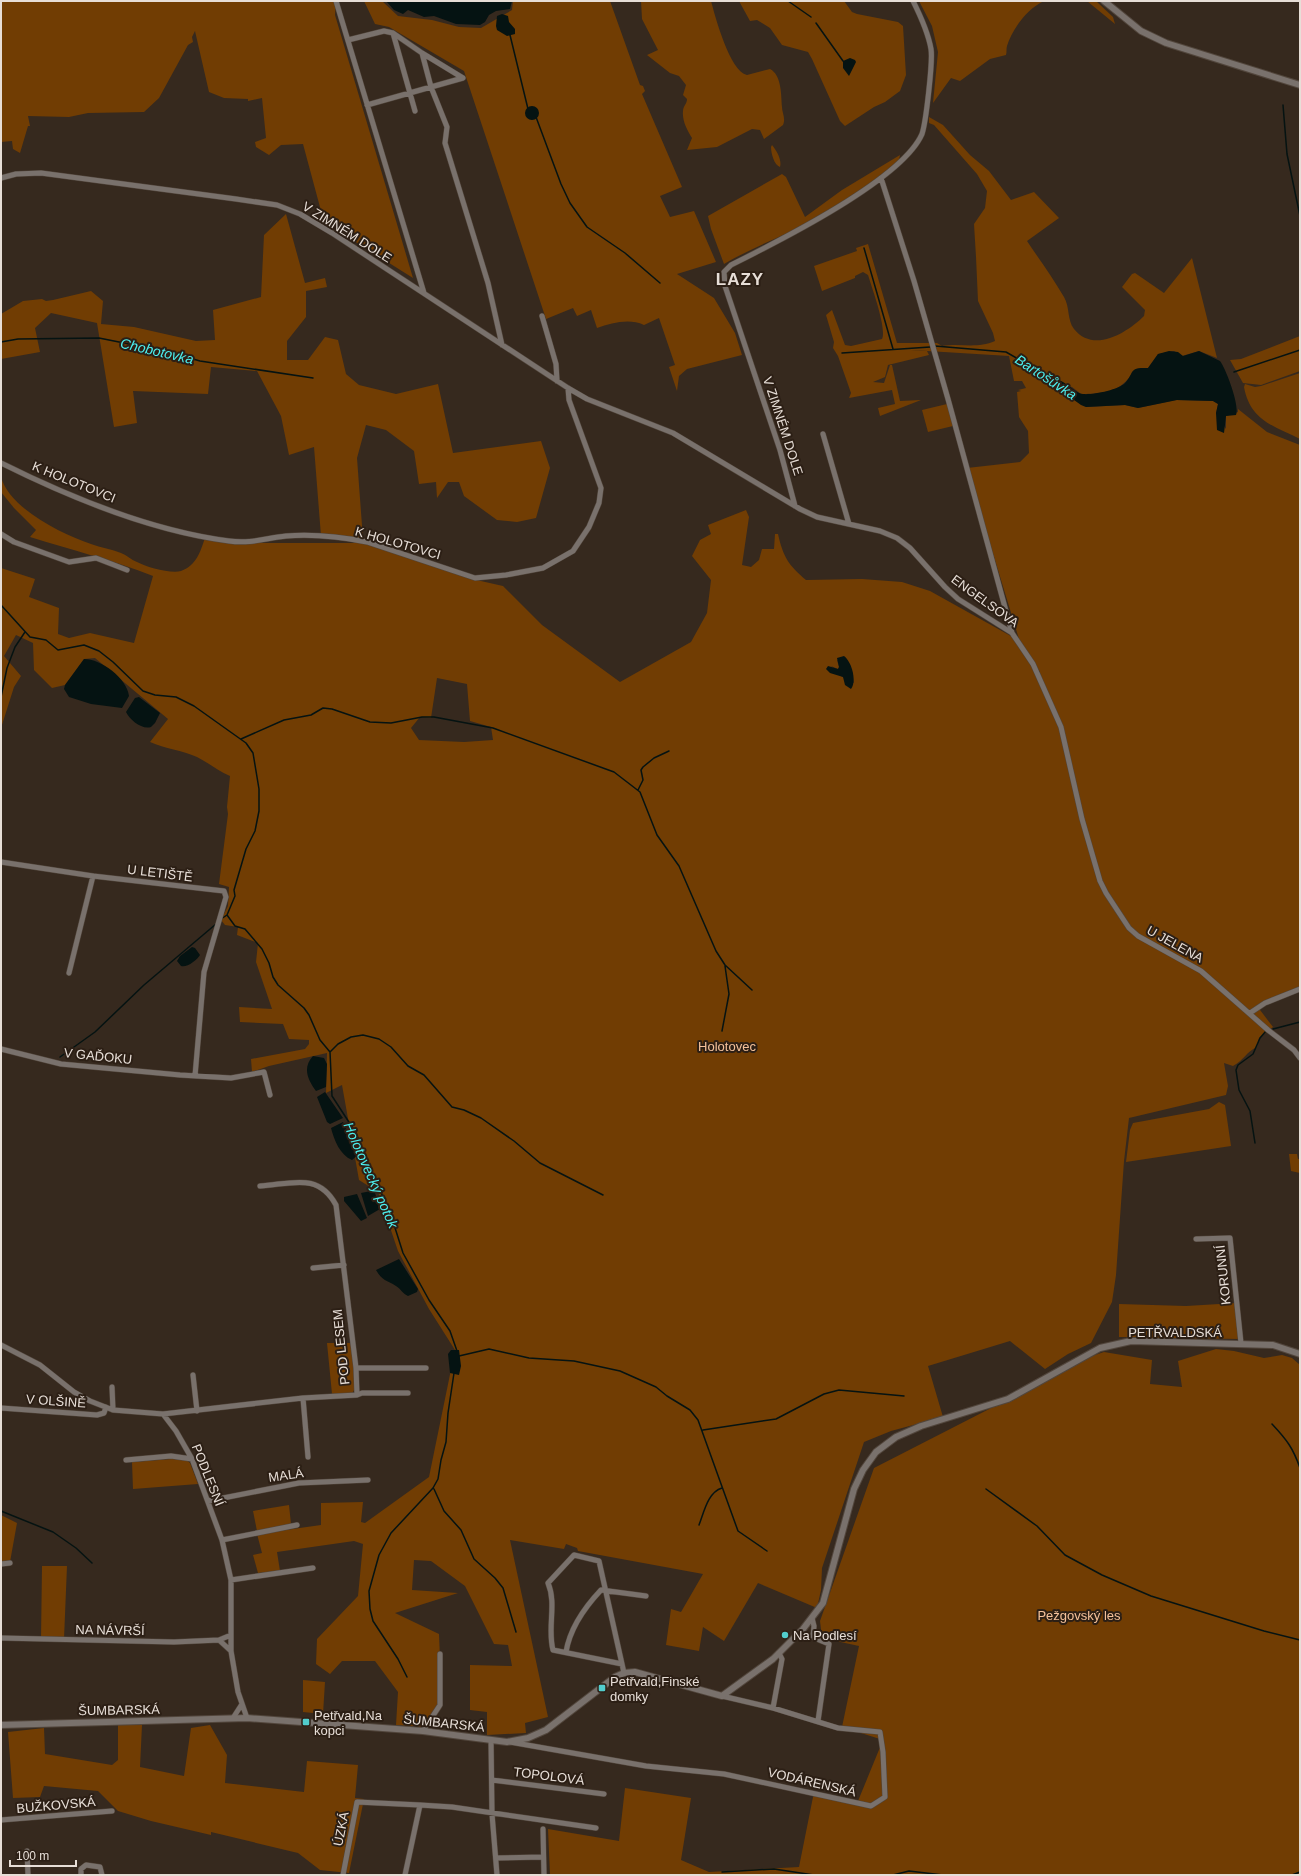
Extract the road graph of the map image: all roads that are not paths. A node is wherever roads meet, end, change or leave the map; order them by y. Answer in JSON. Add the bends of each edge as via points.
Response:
{"nodes":[{"id":1,"x":336,"y":1,"type":"edge"},
{"id":2,"x":913,"y":1,"type":"edge"},
{"id":3,"x":1104,"y":1,"type":"edge"},
{"id":4,"x":393,"y":33,"type":"junction"},
{"id":5,"x":348,"y":40,"type":"junction"},
{"id":6,"x":422,"y":53,"type":"junction"},
{"id":7,"x":1300,"y":85,"type":"edge"},
{"id":8,"x":431,"y":86,"type":"junction"},
{"id":9,"x":410,"y":93,"type":"junction"},
{"id":10,"x":368,"y":105,"type":"junction"},
{"id":11,"x":415,"y":111,"type":"dead end"},
{"id":12,"x":1,"y":178,"type":"edge"},
{"id":13,"x":881,"y":178,"type":"junction"},
{"id":14,"x":424,"y":293,"type":"junction"},
{"id":15,"x":542,"y":316,"type":"dead end"},
{"id":16,"x":502,"y":345,"type":"junction"},
{"id":17,"x":557,"y":381,"type":"junction"},
{"id":18,"x":568,"y":388,"type":"junction"},
{"id":19,"x":823,"y":434,"type":"dead end"},
{"id":20,"x":1,"y":463,"type":"edge"},
{"id":21,"x":795,"y":506,"type":"junction"},
{"id":22,"x":849,"y":524,"type":"junction"},
{"id":23,"x":1,"y":534,"type":"edge"},
{"id":24,"x":127,"y":570,"type":"dead end"},
{"id":25,"x":1012,"y":633,"type":"junction"},
{"id":26,"x":1082,"y":819,"type":"joint"},
{"id":27,"x":1,"y":862,"type":"edge"},
{"id":28,"x":93,"y":876,"type":"junction"},
{"id":29,"x":69,"y":973,"type":"dead end"},
{"id":30,"x":1300,"y":990,"type":"edge"},
{"id":31,"x":1250,"y":1013,"type":"junction"},
{"id":32,"x":1,"y":1049,"type":"edge"},
{"id":33,"x":1300,"y":1058,"type":"edge"},
{"id":34,"x":195,"y":1076,"type":"junction"},
{"id":35,"x":270,"y":1095,"type":"dead end"},
{"id":36,"x":260,"y":1186,"type":"dead end"},
{"id":37,"x":1196,"y":1239,"type":"dead end"},
{"id":38,"x":344,"y":1266,"type":"junction"},
{"id":39,"x":313,"y":1268,"type":"dead end"},
{"id":40,"x":1241,"y":1343,"type":"junction"},
{"id":41,"x":1,"y":1344,"type":"edge"},
{"id":42,"x":1300,"y":1354,"type":"edge"},
{"id":43,"x":356,"y":1368,"type":"junction"},
{"id":44,"x":426,"y":1368,"type":"dead end"},
{"id":45,"x":192,"y":1375,"type":"dead end"},
{"id":46,"x":112,"y":1387,"type":"dead end"},
{"id":47,"x":408,"y":1393,"type":"dead end"},
{"id":48,"x":357,"y":1395,"type":"junction"},
{"id":49,"x":302,"y":1398,"type":"junction"},
{"id":50,"x":1,"y":1408,"type":"edge"},
{"id":51,"x":106,"y":1408,"type":"junction"},
{"id":52,"x":113,"y":1410,"type":"junction"},
{"id":53,"x":196,"y":1411,"type":"junction"},
{"id":54,"x":163,"y":1414,"type":"junction"},
{"id":55,"x":308,"y":1457,"type":"dead end"},
{"id":56,"x":192,"y":1459,"type":"junction"},
{"id":57,"x":126,"y":1460,"type":"dead end"},
{"id":58,"x":368,"y":1480,"type":"dead end"},
{"id":59,"x":208,"y":1501,"type":"junction"},
{"id":60,"x":297,"y":1525,"type":"dead end"},
{"id":61,"x":222,"y":1540,"type":"junction"},
{"id":62,"x":10,"y":1563,"type":"dead end"},
{"id":63,"x":1,"y":1564,"type":"edge"},
{"id":64,"x":313,"y":1568,"type":"dead end"},
{"id":65,"x":231,"y":1580,"type":"junction"},
{"id":66,"x":606,"y":1591,"type":"junction"},
{"id":67,"x":646,"y":1596,"type":"dead end"},
{"id":68,"x":812,"y":1618,"type":"junction"},
{"id":69,"x":800,"y":1632,"type":"junction"},
{"id":70,"x":231,"y":1635,"type":"junction"},
{"id":71,"x":813,"y":1637,"type":"junction"},
{"id":72,"x":1,"y":1638,"type":"edge"},
{"id":73,"x":219,"y":1640,"type":"junction"},
{"id":74,"x":231,"y":1652,"type":"junction"},
{"id":75,"x":566,"y":1652,"type":"junction"},
{"id":76,"x":779,"y":1653,"type":"junction"},
{"id":77,"x":440,"y":1654,"type":"dead end"},
{"id":78,"x":622,"y":1664,"type":"junction"},
{"id":79,"x":624,"y":1673,"type":"junction"},
{"id":80,"x":722,"y":1696,"type":"junction"},
{"id":81,"x":242,"y":1704,"type":"junction"},
{"id":82,"x":773,"y":1708,"type":"junction"},
{"id":83,"x":233,"y":1718,"type":"junction"},
{"id":84,"x":247,"y":1718,"type":"junction"},
{"id":85,"x":818,"y":1722,"type":"junction"},
{"id":86,"x":1,"y":1725,"type":"edge"},
{"id":87,"x":423,"y":1731,"type":"junction"},
{"id":88,"x":491,"y":1740,"type":"junction"},
{"id":89,"x":508,"y":1742,"type":"junction"},
{"id":90,"x":492,"y":1780,"type":"junction"},
{"id":91,"x":604,"y":1794,"type":"dead end"},
{"id":92,"x":420,"y":1805,"type":"junction"},
{"id":93,"x":112,"y":1811,"type":"dead end"},
{"id":94,"x":492,"y":1814,"type":"junction"},
{"id":95,"x":1,"y":1820,"type":"edge"},
{"id":96,"x":596,"y":1828,"type":"dead end"},
{"id":97,"x":543,"y":1829,"type":"dead end"},
{"id":98,"x":27,"y":1851,"type":"dead end"},
{"id":99,"x":543,"y":1857,"type":"junction"},
{"id":100,"x":496,"y":1858,"type":"junction"},
{"id":101,"x":28,"y":1875,"type":"edge"},
{"id":102,"x":81,"y":1875,"type":"edge"},
{"id":103,"x":102,"y":1875,"type":"edge"},
{"id":104,"x":343,"y":1875,"type":"edge"},
{"id":105,"x":405,"y":1875,"type":"edge"},
{"id":106,"x":497,"y":1875,"type":"edge"},
{"id":107,"x":544,"y":1875,"type":"edge"}],
"edges":[{"from":1,"to":5,"type":"street"},
{"from":2,"to":13,"type":"street","name":"V ZIMNÉM DOLE","via":[[926,28],[932,51],[928,101],[922,133],[911,150]]},
{"from":3,"to":7,"type":"street","via":[[1141,31],[1166,43]]},
{"from":4,"to":5,"type":"street","via":[[384,31]]},
{"from":4,"to":6,"type":"street"},
{"from":4,"to":9,"type":"street"},
{"from":5,"to":10,"type":"street"},
{"from":6,"to":8,"type":"street"},
{"from":6,"to":8,"type":"street","via":[[463,78]]},
{"from":8,"to":9,"type":"street"},
{"from":8,"to":16,"type":"street","via":[[447,127],[445,143],[488,283]]},
{"from":9,"to":10,"type":"street"},
{"from":9,"to":11,"type":"street"},
{"from":10,"to":14,"type":"street"},
{"from":12,"to":14,"type":"street","name":"V ZIMNÉM DOLE","via":[[16,174],[41,173],[277,205],[300,214],[326,229]]},
{"from":13,"to":21,"type":"street","name":"V ZIMNÉM DOLE","via":[[828,212],[731,265],[724,272],[725,286],[780,450]]},
{"from":13,"to":25,"type":"street","via":[[914,281]]},
{"from":14,"to":16,"type":"street","name":"V ZIMNÉM DOLE"},
{"from":15,"to":17,"type":"street","via":[[556,364]]},
{"from":16,"to":17,"type":"street","name":"V ZIMNÉM DOLE"},
{"from":17,"to":18,"type":"street","name":"V ZIMNÉM DOLE"},
{"from":18,"to":20,"type":"street","name":"K HOLOTOVCI","via":[[569,400],[602,488],[599,503],[589,527],[573,551],[543,568],[506,575],[475,578],[353,540],[286,536],[260,542],[230,541],[183,532],[71,496]]},
{"from":18,"to":21,"type":"street","name":"V ZIMNÉM DOLE","via":[[587,399],[672,433]]},
{"from":19,"to":22,"type":"street"},
{"from":21,"to":22,"type":"street","name":"ENGELSOVA","via":[[817,517]]},
{"from":22,"to":25,"type":"street","name":"ENGELSOVA","via":[[897,538],[910,548],[958,599]]},
{"from":23,"to":24,"type":"street","via":[[14,542],[69,562],[96,558]]},
{"from":25,"to":26,"type":"street","name":"ENGELSOVA","via":[[1032,664],[1061,727]]},
{"from":26,"to":31,"type":"street","name":"U JELENA","via":[[1100,881],[1129,928],[1138,936],[1201,971]]},
{"from":27,"to":28,"type":"street","name":"U LETIŠTĚ"},
{"from":28,"to":29,"type":"street"},
{"from":28,"to":34,"type":"street","name":"U LETIŠTĚ","via":[[224,891],[226,897],[204,972]]},
{"from":30,"to":31,"type":"street","via":[[1265,1003]]},
{"from":31,"to":33,"type":"street","name":"U JELENA"},
{"from":32,"to":34,"type":"street","name":"V GAĎOKU","via":[[61,1064]]},
{"from":34,"to":35,"type":"street","name":"V GAĎOKU","via":[[230,1078],[264,1072]]},
{"from":36,"to":38,"type":"street","name":"POD LESEM","via":[[315,1183],[326,1191],[338,1211]]},
{"from":37,"to":40,"type":"street","name":"KORUNNÍ","via":[[1230,1238]]},
{"from":38,"to":39,"type":"street"},
{"from":38,"to":43,"type":"street","name":"POD LESEM"},
{"from":40,"to":42,"type":"street","name":"PETŘVALDSKÁ","via":[[1273,1345]]},
{"from":40,"to":68,"type":"street","name":"PETŘVALDSKÁ","via":[[1131,1341],[1100,1348],[1008,1399],[920,1426],[896,1437],[876,1452],[862,1470],[854,1489],[823,1602]]},
{"from":41,"to":51,"type":"street","via":[[40,1365],[74,1392]]},
{"from":43,"to":44,"type":"street"},
{"from":43,"to":48,"type":"street","name":"POD LESEM"},
{"from":45,"to":53,"type":"street"},
{"from":46,"to":52,"type":"street"},
{"from":47,"to":48,"type":"street"},
{"from":48,"to":49,"type":"street","name":"POD LESEM"},
{"from":49,"to":53,"type":"street","name":"POD LESEM"},
{"from":49,"to":55,"type":"street"},
{"from":50,"to":51,"type":"street","name":"V OLŠINĚ","via":[[97,1415],[104,1413]]},
{"from":51,"to":52,"type":"street"},
{"from":52,"to":54,"type":"street"},
{"from":53,"to":54,"type":"street","name":"POD LESEM"},
{"from":54,"to":56,"type":"street","name":"PODLESNÍ"},
{"from":56,"to":57,"type":"street","via":[[171,1456]]},
{"from":56,"to":59,"type":"street","name":"PODLESNÍ"},
{"from":58,"to":59,"type":"street","name":"MALÁ","via":[[299,1483]]},
{"from":59,"to":61,"type":"street","name":"PODLESNÍ"},
{"from":60,"to":61,"type":"street"},
{"from":61,"to":65,"type":"street","name":"PODLESNÍ"},
{"from":62,"to":63,"type":"street"},
{"from":64,"to":65,"type":"street"},
{"from":65,"to":70,"type":"street","name":"PODLESNÍ"},
{"from":66,"to":67,"type":"street"},
{"from":66,"to":75,"type":"street","via":[[601,1590],[587,1605],[569,1636]]},
{"from":66,"to":75,"type":"street","via":[[599,1561],[574,1554],[548,1583],[552,1594],[550,1640],[553,1650]]},
{"from":66,"to":78,"type":"street"},
{"from":68,"to":69,"type":"street"},
{"from":68,"to":71,"type":"street"},
{"from":69,"to":71,"type":"street"},
{"from":69,"to":76,"type":"street"},
{"from":70,"to":73,"type":"street","name":"NA NÁVRŠÍ"},
{"from":70,"to":74,"type":"street","name":"PODLESNÍ"},
{"from":71,"to":85,"type":"street","via":[[829,1644]]},
{"from":72,"to":73,"type":"street","name":"NA NÁVRŠÍ","via":[[174,1642]]},
{"from":73,"to":74,"type":"street"},
{"from":74,"to":81,"type":"street","name":"PODLESNÍ"},
{"from":75,"to":78,"type":"street"},
{"from":76,"to":80,"type":"street"},
{"from":76,"to":82,"type":"street","via":[[782,1658]]},
{"from":77,"to":87,"type":"street","via":[[440,1706]]},
{"from":78,"to":79,"type":"street"},
{"from":79,"to":80,"type":"street","via":[[635,1672]]},
{"from":79,"to":89,"type":"street","name":"ŠUMBARSKÁ","via":[[615,1677],[546,1730],[528,1738]]},
{"from":80,"to":82,"type":"street","name":"VODÁRENSKÁ"},
{"from":81,"to":83,"type":"street"},
{"from":81,"to":84,"type":"street","name":"PODLESNÍ"},
{"from":82,"to":85,"type":"street","name":"VODÁRENSKÁ"},
{"from":83,"to":84,"type":"street","name":"ŠUMBARSKÁ"},
{"from":83,"to":86,"type":"street","name":"ŠUMBARSKÁ"},
{"from":84,"to":87,"type":"street","name":"ŠUMBARSKÁ"},
{"from":85,"to":89,"type":"street","name":"VODÁRENSKÁ","via":[[838,1728],[880,1732],[885,1797],[871,1806],[724,1774],[646,1766]]},
{"from":87,"to":88,"type":"street","name":"ŠUMBARSKÁ"},
{"from":88,"to":89,"type":"street","name":"ŠUMBARSKÁ"},
{"from":88,"to":90,"type":"street"},
{"from":90,"to":91,"type":"street","name":"TOPOLOVÁ"},
{"from":90,"to":94,"type":"street"},
{"from":92,"to":94,"type":"street","name":"ÚZKÁ"},
{"from":92,"to":104,"type":"street","name":"ÚZKÁ","via":[[357,1802]]},
{"from":92,"to":105,"type":"street"},
{"from":93,"to":95,"type":"street","name":"BUŽKOVSKÁ"},
{"from":94,"to":96,"type":"street"},
{"from":94,"to":100,"type":"street"},
{"from":97,"to":99,"type":"street"},
{"from":98,"to":101,"type":"street"},
{"from":99,"to":100,"type":"street"},
{"from":99,"to":107,"type":"street"},
{"from":100,"to":106,"type":"street"},
{"from":102,"to":103,"type":"street","via":[[81,1869],[86,1865],[100,1867]]}]}
